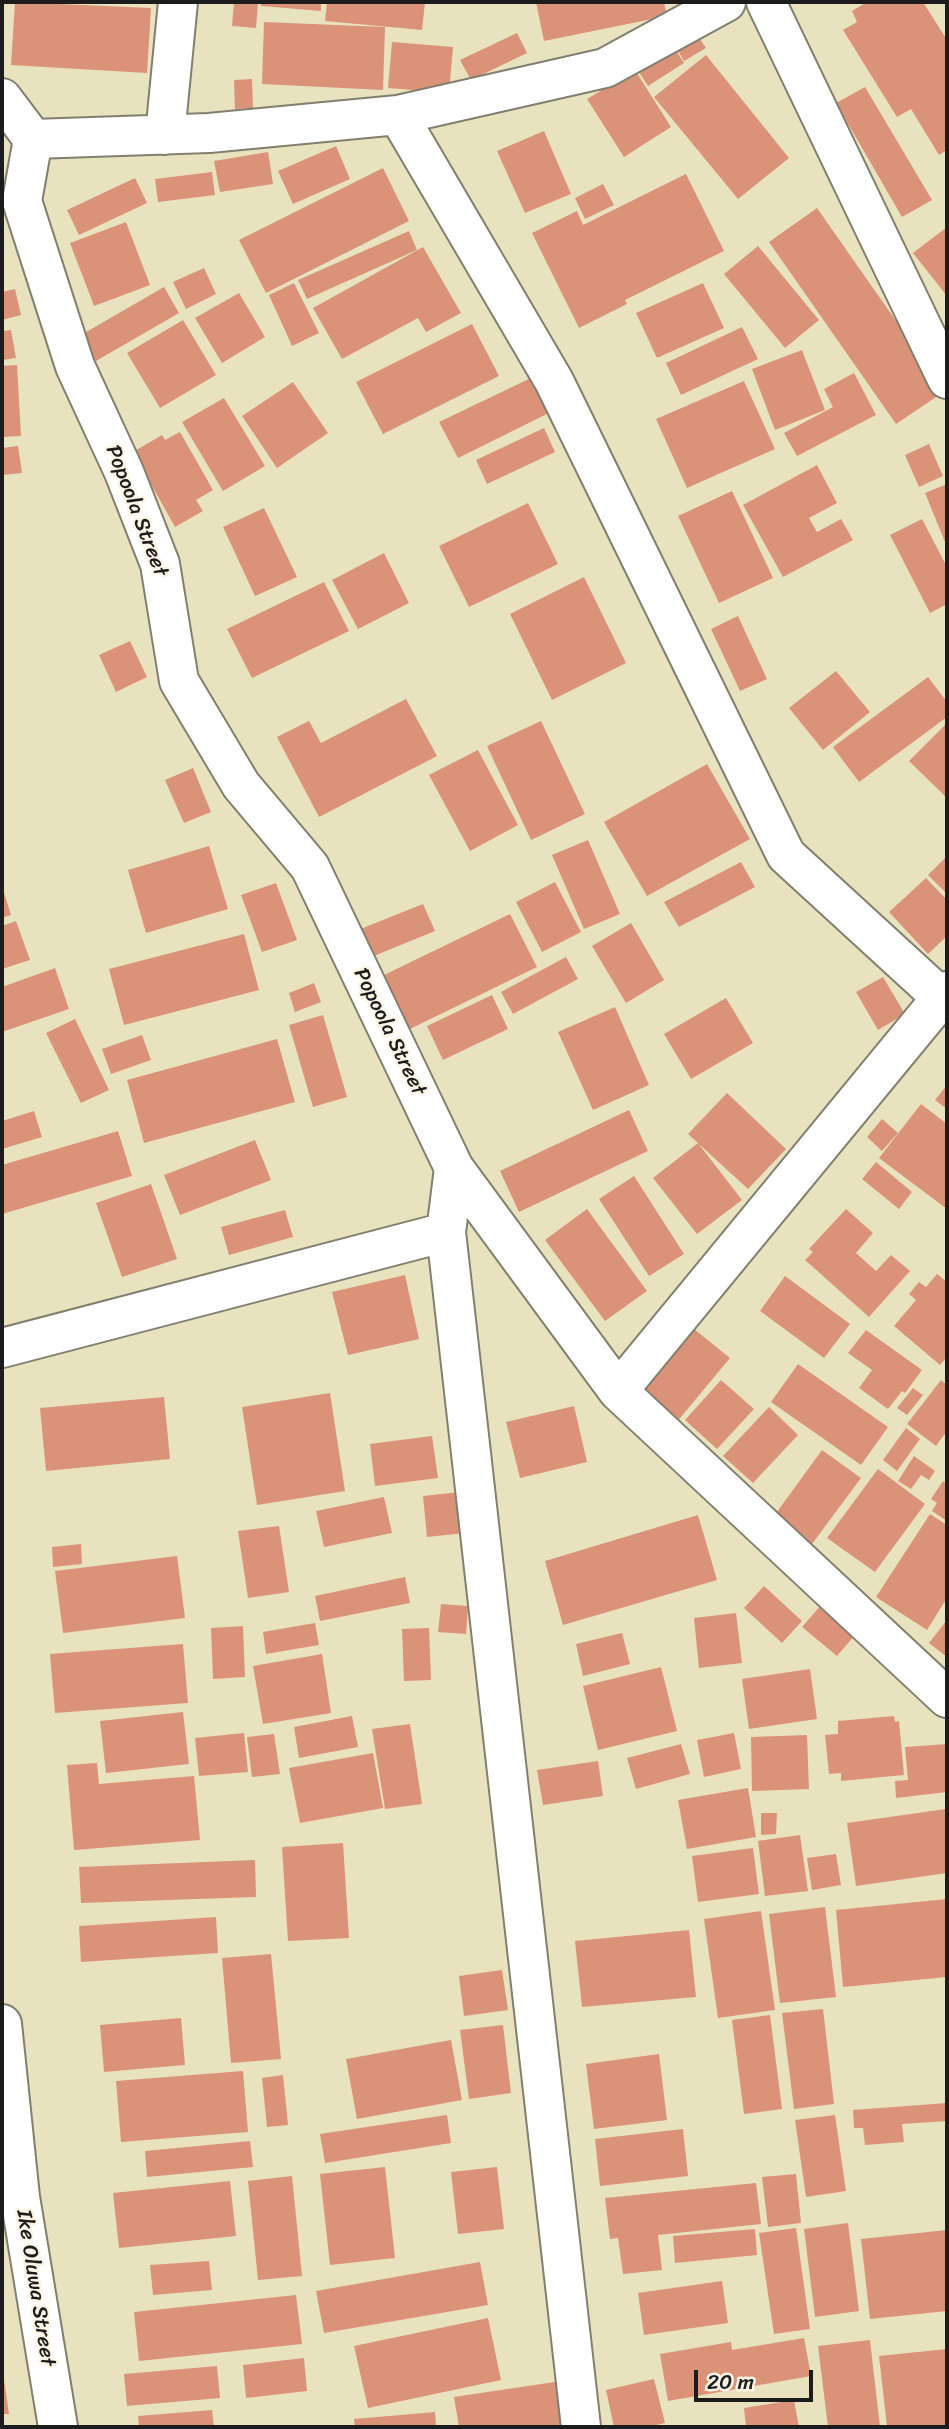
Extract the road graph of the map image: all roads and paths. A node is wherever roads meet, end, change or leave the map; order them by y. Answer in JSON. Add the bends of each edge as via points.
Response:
{"nodes":[{"id":1,"x":178,"y":2,"type":"edge"},
{"id":2,"x":726,"y":2,"type":"edge"},
{"id":3,"x":766,"y":2,"type":"edge"},
{"id":4,"x":2,"y":98,"type":"edge"},
{"id":5,"x":398,"y":115,"type":"junction"},
{"id":6,"x":165,"y":135,"type":"junction"},
{"id":7,"x":33,"y":139,"type":"junction"},
{"id":8,"x":947,"y":379,"type":"edge"},
{"id":9,"x":944,"y":994,"type":"edge"},
{"id":10,"x":454,"y":1168,"type":"junction"},
{"id":11,"x":446,"y":1232,"type":"junction"},
{"id":12,"x":2,"y":1348,"type":"edge"},
{"id":13,"x":618,"y":1391,"type":"junction"},
{"id":14,"x":947,"y":1698,"type":"edge"},
{"id":15,"x":2,"y":2024,"type":"edge"},
{"id":16,"x":58,"y":2427,"type":"edge"},
{"id":17,"x":581,"y":2427,"type":"edge"}],
"edges":[{"from":1,"to":6,"type":"street"},
{"from":2,"to":5,"type":"street","via":[[605,68]]},
{"from":3,"to":8,"type":"street"},
{"from":4,"to":7,"type":"street"},
{"from":5,"to":6,"type":"street"},
{"from":5,"to":9,"type":"street","via":[[554,382],[786,855]]},
{"from":6,"to":7,"type":"street"},
{"from":7,"to":10,"type":"street","name":"Popoola Street","via":[[22,201],[75,366],[160,564],[179,681],[241,785],[310,867]]},
{"from":9,"to":13,"type":"street"},
{"from":10,"to":11,"type":"street"},
{"from":10,"to":13,"type":"street","name":"Popoola Street"},
{"from":11,"to":12,"type":"street"},
{"from":11,"to":17,"type":"street"},
{"from":13,"to":14,"type":"street","name":"Popoola Street"},
{"from":15,"to":16,"type":"street","name":"Ike Oluwa Street","via":[[20,2197]]}]}
